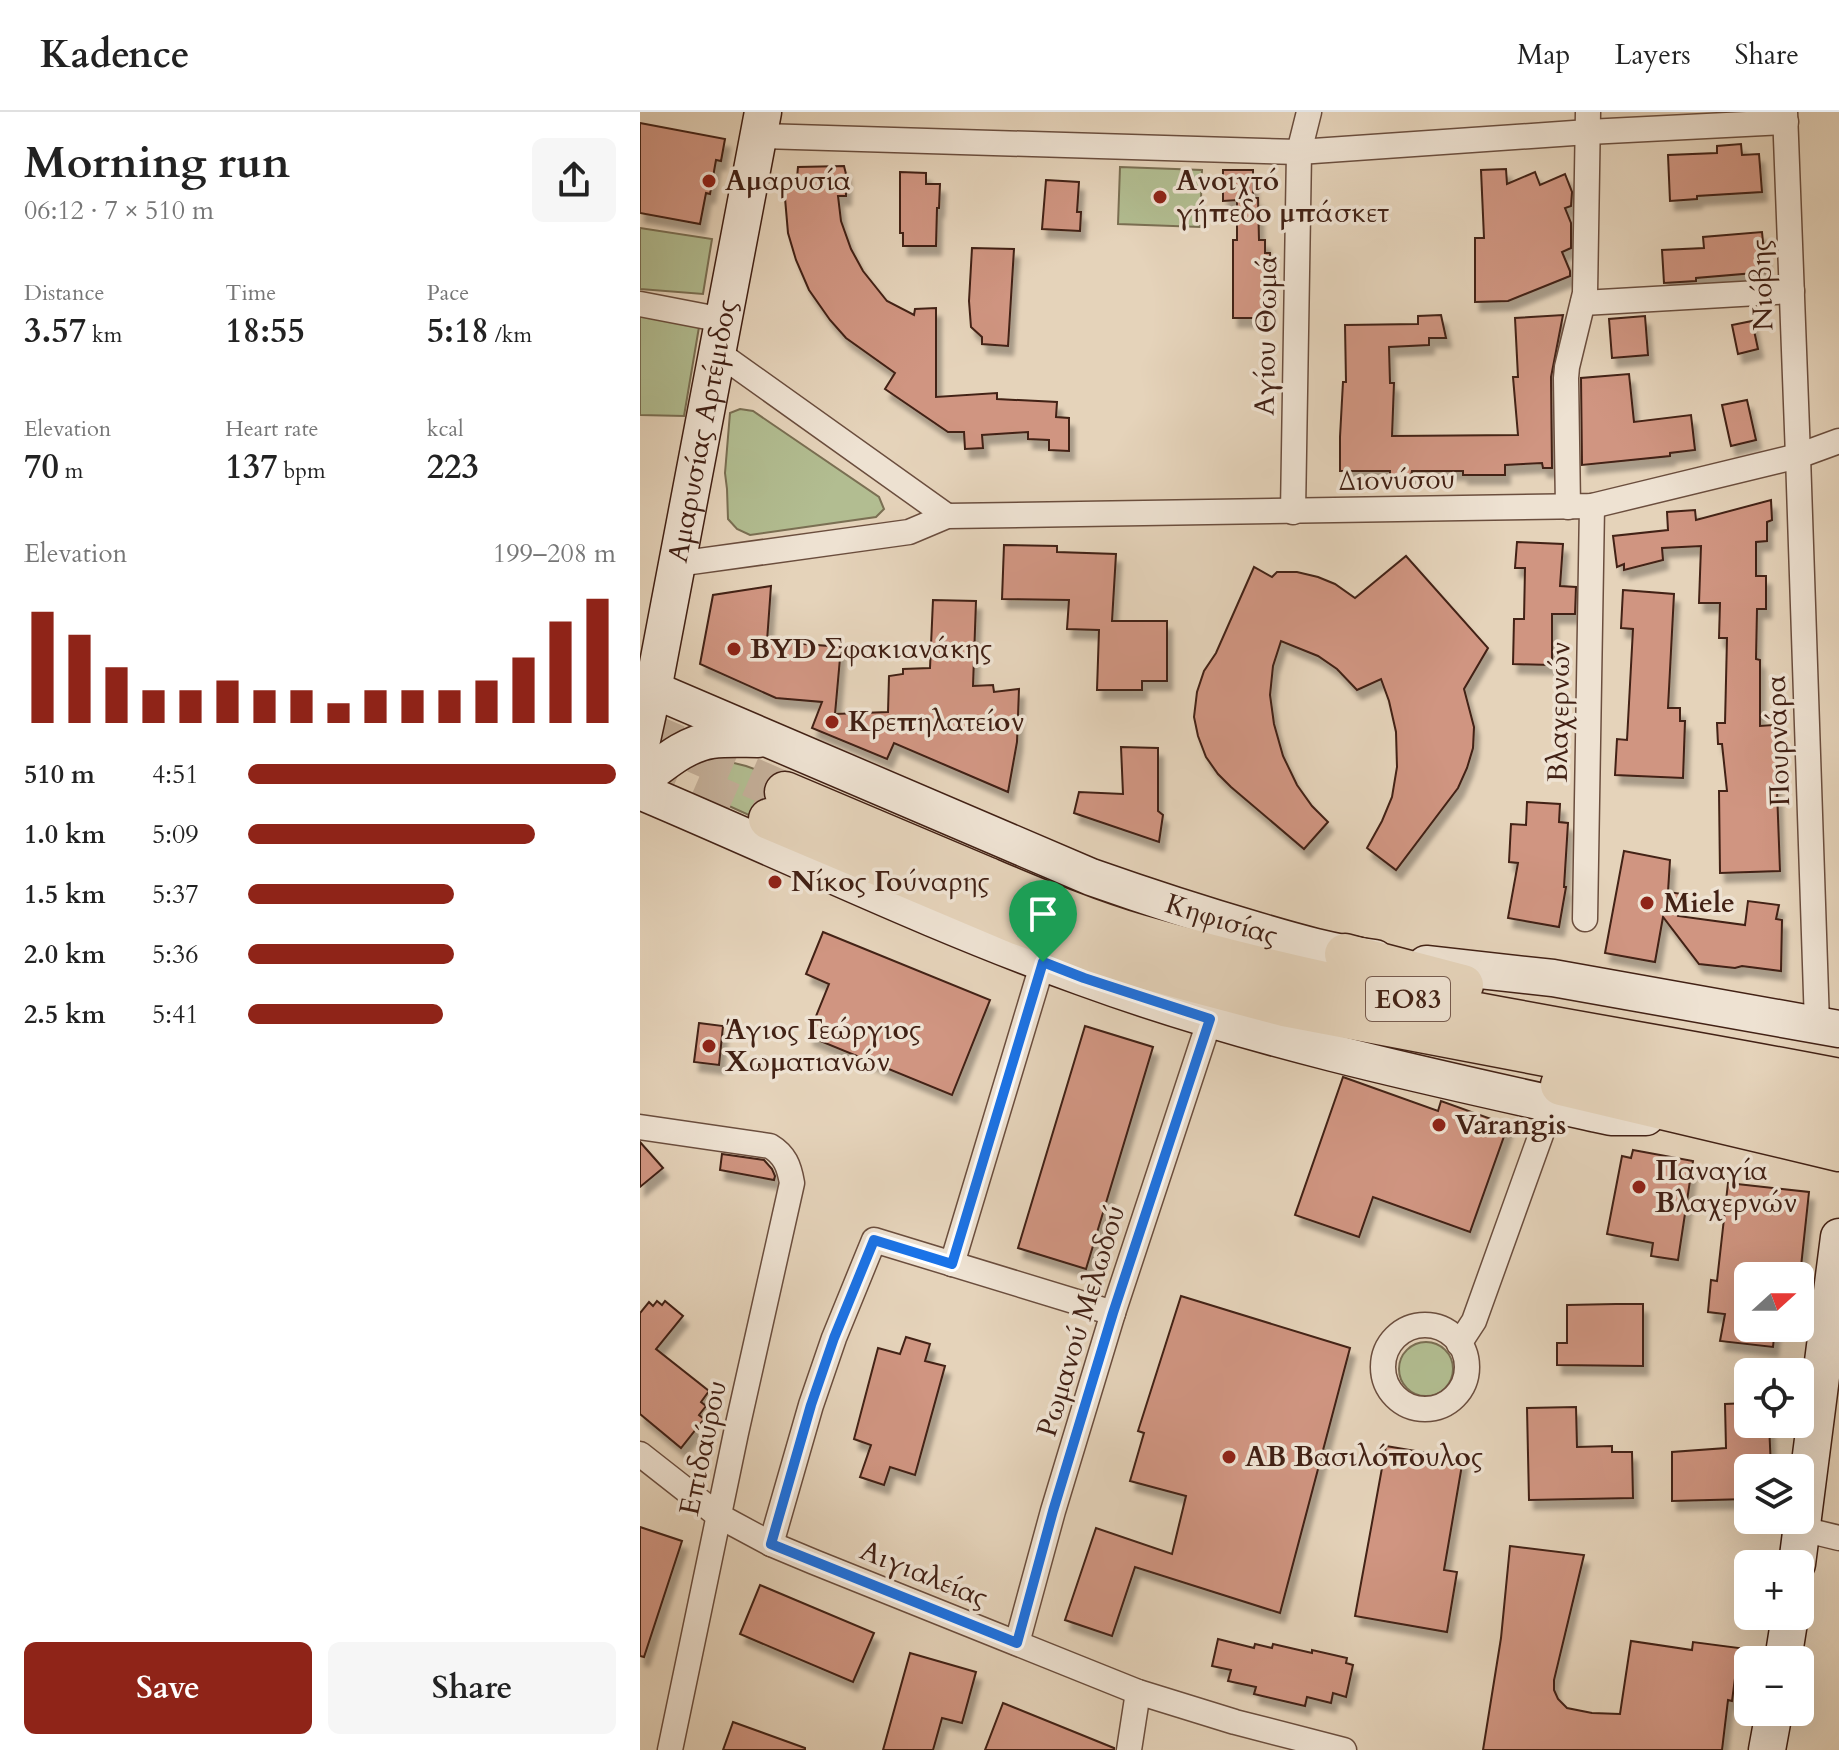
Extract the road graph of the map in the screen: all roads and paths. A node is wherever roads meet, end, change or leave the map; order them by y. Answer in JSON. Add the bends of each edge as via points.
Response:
{"nodes":[{"id":1,"x":1309,"y":112,"type":"edge"},
{"id":2,"x":1786,"y":117,"type":"edge"},
{"id":3,"x":1588,"y":122,"type":"edge"},
{"id":4,"x":761,"y":124,"type":"edge"},
{"id":5,"x":1299,"y":152,"type":"junction"},
{"id":6,"x":1792,"y":291,"type":"junction"},
{"id":7,"x":1583,"y":303,"type":"junction"},
{"id":8,"x":640,"y":304,"type":"edge"},
{"id":9,"x":720,"y":336,"type":"junction"},
{"id":10,"x":1839,"y":441,"type":"edge"},
{"id":11,"x":1798,"y":456,"type":"junction"},
{"id":12,"x":1580,"y":507,"type":"junction"},
{"id":13,"x":1293,"y":512,"type":"junction"},
{"id":14,"x":947,"y":516,"type":"junction"},
{"id":15,"x":677,"y":564,"type":"junction"},
{"id":16,"x":644,"y":693,"type":"edge"},
{"id":17,"x":767,"y":739,"type":"junction"},
{"id":18,"x":640,"y":749,"type":"edge"},
{"id":19,"x":640,"y":781,"type":"edge"},
{"id":20,"x":640,"y":791,"type":"edge"},
{"id":21,"x":1585,"y":919,"type":"dead end"},
{"id":22,"x":1345,"y":954,"type":"junction"},
{"id":23,"x":1043,"y":962,"type":"junction"},
{"id":24,"x":1284,"y":1006,"type":"junction"},
{"id":25,"x":1210,"y":1019,"type":"junction"},
{"id":26,"x":1828,"y":1026,"type":"edge"},
{"id":27,"x":1792,"y":1070,"type":"junction"},
{"id":28,"x":1839,"y":1079,"type":"edge"},
{"id":29,"x":1552,"y":1104,"type":"junction"},
{"id":30,"x":1839,"y":1112,"type":"edge"},
{"id":31,"x":1704,"y":1118,"type":"junction"},
{"id":32,"x":640,"y":1127,"type":"edge"},
{"id":33,"x":1839,"y":1151,"type":"edge"},
{"id":34,"x":1839,"y":1237,"type":"edge"},
{"id":35,"x":952,"y":1264,"type":"junction"},
{"id":36,"x":1113,"y":1313,"type":"junction"},
{"id":37,"x":1459,"y":1344,"type":"dead end"},
{"id":38,"x":640,"y":1454,"type":"edge"},
{"id":39,"x":1812,"y":1454,"type":"edge"},
{"id":40,"x":719,"y":1516,"type":"junction"},
{"id":41,"x":1814,"y":1532,"type":"edge"},
{"id":42,"x":1839,"y":1538,"type":"edge"},
{"id":43,"x":771,"y":1544,"type":"junction"},
{"id":44,"x":1017,"y":1643,"type":"junction"},
{"id":45,"x":1138,"y":1692,"type":"junction"},
{"id":46,"x":1771,"y":1726,"type":"edge"},
{"id":47,"x":670,"y":1750,"type":"edge"},
{"id":48,"x":1129,"y":1750,"type":"edge"},
{"id":49,"x":1344,"y":1750,"type":"edge"},
{"id":50,"x":1767,"y":1750,"type":"edge"}],
"edges":[{"from":1,"to":5,"type":"street","name":"Αγίου Θωμά"},
{"from":2,"to":3,"type":"street"},
{"from":2,"to":6,"type":"street","name":"Νιόβης"},
{"from":3,"to":5,"type":"street"},
{"from":3,"to":7,"type":"street","name":"Βλαχερνών"},
{"from":4,"to":5,"type":"street"},
{"from":4,"to":9,"type":"main road","name":"Αμαρυσίας Αρτέμιδος"},
{"from":5,"to":13,"type":"street","name":"Αγίου Θωμά"},
{"from":6,"to":7,"type":"street"},
{"from":6,"to":11,"type":"street","name":"Νιόβης"},
{"from":7,"to":12,"type":"street","name":"Βλαχερνών","via":[[1566,378]]},
{"from":8,"to":9,"type":"street"},
{"from":9,"to":14,"type":"street"},
{"from":9,"to":15,"type":"main road","name":"Αμαρυσίας Αρτέμιδος"},
{"from":10,"to":11,"type":"street","name":"Διονύσου"},
{"from":11,"to":12,"type":"street","name":"Διονύσου"},
{"from":11,"to":26,"type":"street","name":"Πουρνάρα"},
{"from":12,"to":13,"type":"street","name":"Διονύσου"},
{"from":12,"to":21,"type":"street","name":"Βλαχερνών"},
{"from":13,"to":14,"type":"street","name":"Διονύσου"},
{"from":14,"to":15,"type":"street","name":"Διονύσου","via":[[909,532]]},
{"from":15,"to":16,"type":"main road","name":"Αμαρυσίας Αρτέμιδος"},
{"from":16,"to":17,"type":"main road","name":"Κηφισίας"},
{"from":16,"to":18,"type":"main road","name":"Αμαρυσίας Αρτέμιδος"},
{"from":17,"to":19,"type":"main road","via":[[710,740]]},
{"from":17,"to":22,"type":"main road","name":"Κηφισίας","via":[[1091,877]]},
{"from":20,"to":23,"type":"main road"},
{"from":22,"to":26,"type":"main road","name":"Κηφισίας","via":[[1553,978]]},
{"from":22,"to":27,"type":"main road"},
{"from":23,"to":25,"type":"main road"},
{"from":23,"to":35,"type":"street"},
{"from":24,"to":27,"type":"main road","name":"Κηφισίας","number":"ΕΟ83","via":[[1126,964],[1020,925],[777,806],[1136,935],[1251,965]]},
{"from":24,"to":30,"type":"main road","name":"Κηφισίας","number":"ΕΟ83"},
{"from":24,"to":31,"type":"main road","via":[[1446,1058]]},
{"from":25,"to":29,"type":"main road","via":[[1333,1054]]},
{"from":25,"to":36,"type":"street","name":"Ρωμανού Μελωδού"},
{"from":27,"to":28,"type":"main road","name":"Κηφισίας","number":"ΕΟ83"},
{"from":29,"to":31,"type":"main road","via":[[1611,1117]]},
{"from":29,"to":37,"type":"street","via":[[1474,1321]]},
{"from":31,"to":33,"type":"main road"},
{"from":32,"to":40,"type":"street","name":"Επιδαύρου","via":[[770,1146],[785,1159],[792,1183]]},
{"from":34,"to":39,"type":"main road"},
{"from":35,"to":36,"type":"street"},
{"from":35,"to":43,"type":"street","via":[[874,1240],[811,1405]]},
{"from":36,"to":44,"type":"street","name":"Ρωμανού Μελωδού"},
{"from":38,"to":40,"type":"street","name":"Αιγιαλείας"},
{"from":40,"to":43,"type":"street","name":"Αιγιαλείας"},
{"from":40,"to":47,"type":"street","name":"Επιδαύρου"},
{"from":41,"to":42,"type":"street"},
{"from":43,"to":44,"type":"street","name":"Αιγιαλείας"},
{"from":44,"to":45,"type":"street","name":"Αιγιαλείας"},
{"from":45,"to":48,"type":"street"},
{"from":45,"to":49,"type":"street","name":"Αιγιαλείας"},
{"from":46,"to":50,"type":"main road"}]}
